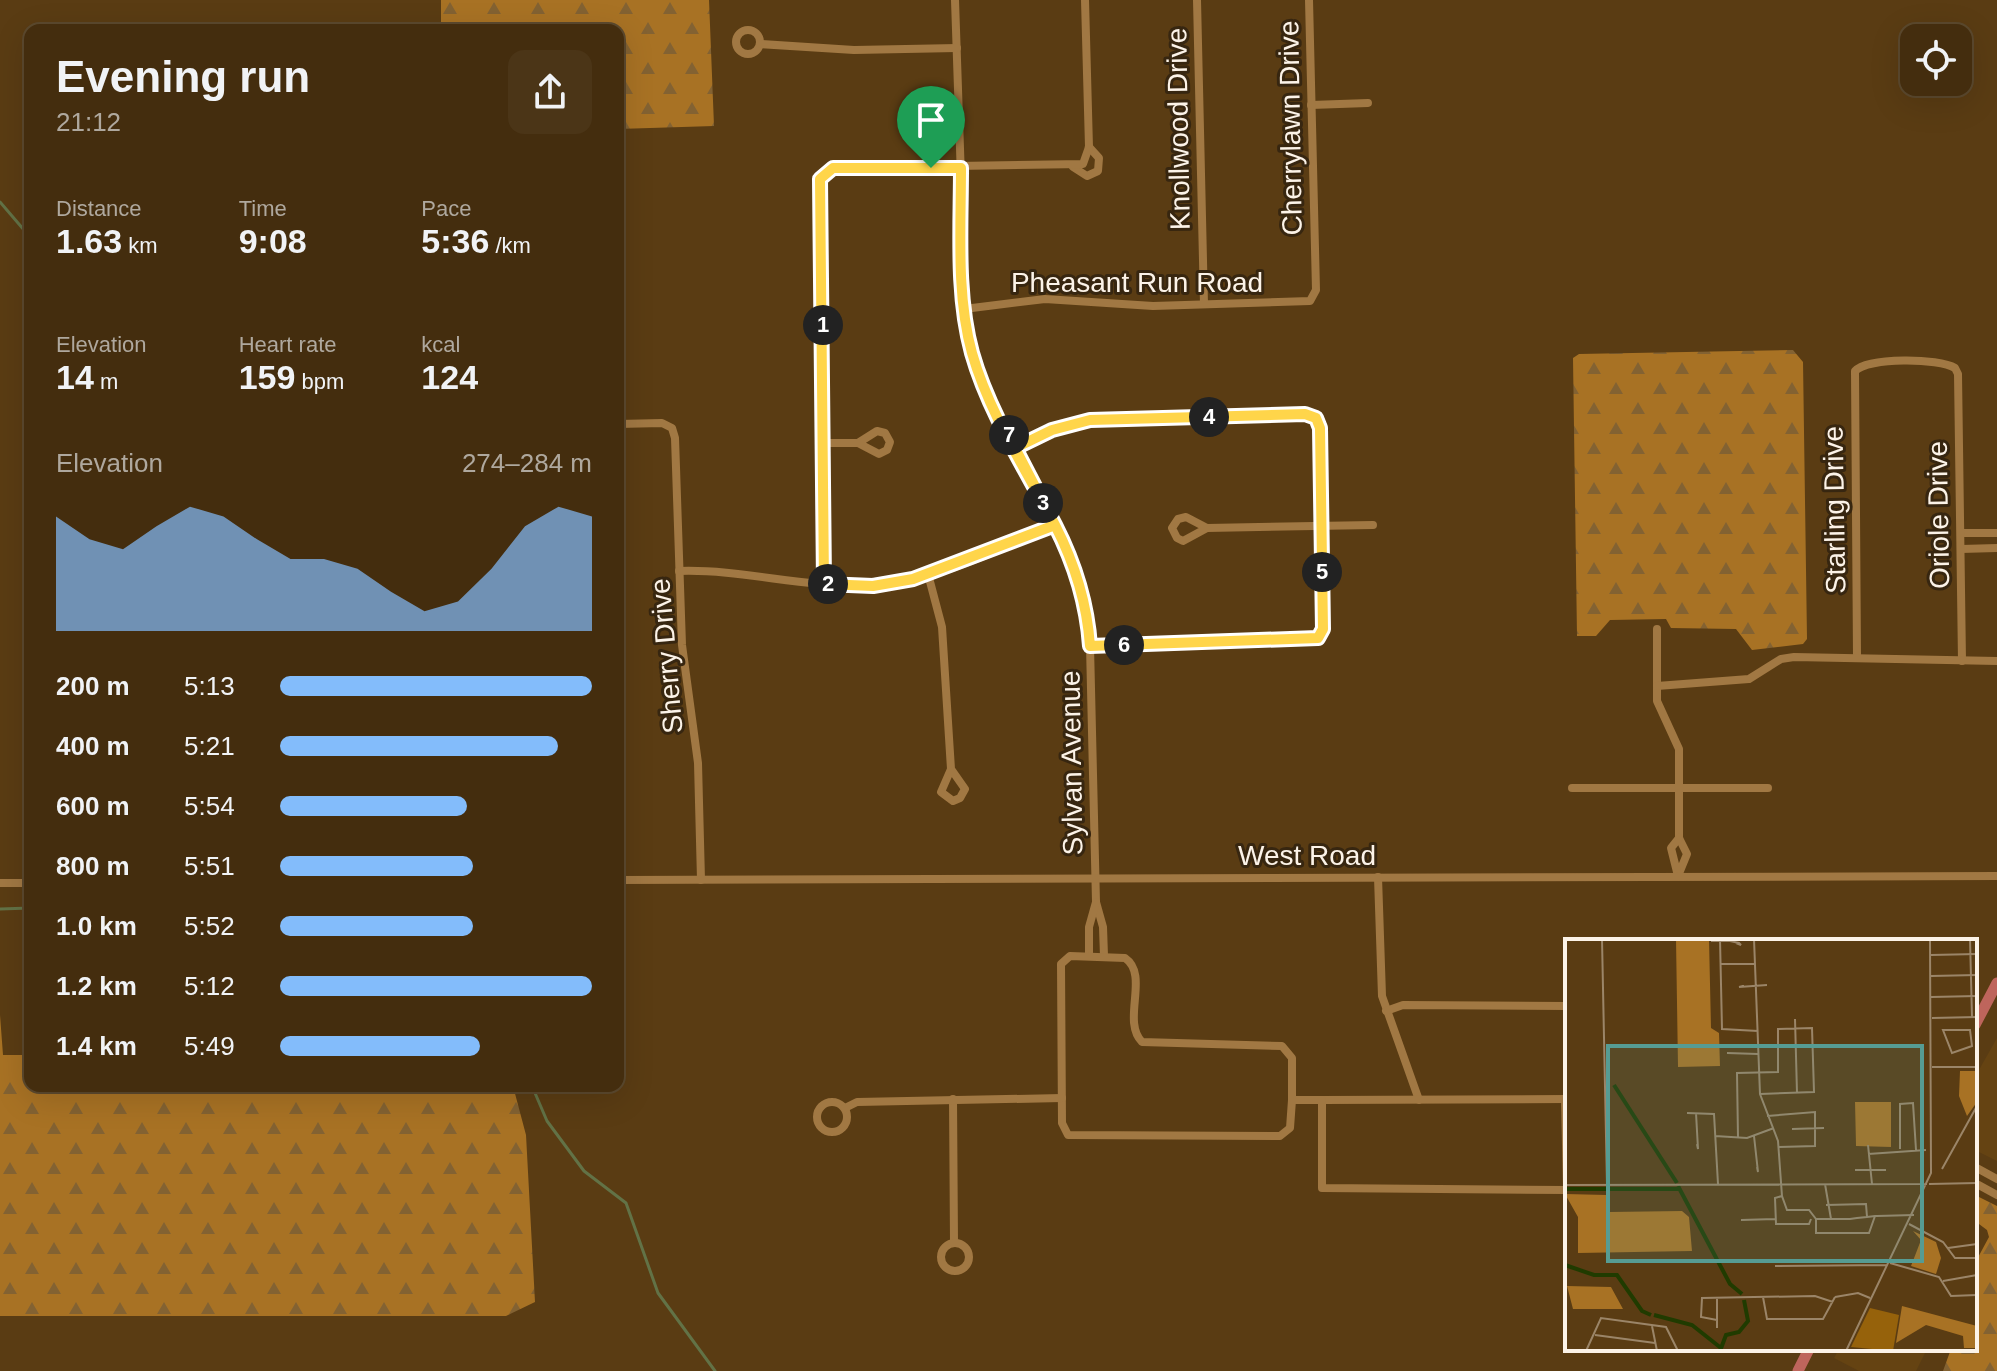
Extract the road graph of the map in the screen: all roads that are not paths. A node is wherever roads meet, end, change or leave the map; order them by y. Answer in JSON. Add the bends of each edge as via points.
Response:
{"nodes":[{"id":1,"x":955,"y":0,"type":"edge"},
{"id":2,"x":1085,"y":0,"type":"edge"},
{"id":3,"x":1197,"y":0,"type":"edge"},
{"id":4,"x":1309,"y":0,"type":"edge"},
{"id":5,"x":760,"y":44,"type":"dead end"},
{"id":6,"x":957,"y":48,"type":"junction"},
{"id":7,"x":1368,"y":103,"type":"dead end"},
{"id":8,"x":1311,"y":105,"type":"junction"},
{"id":9,"x":1089,"y":147,"type":"junction"},
{"id":10,"x":1073,"y":167,"type":"junction"},
{"id":11,"x":961,"y":168,"type":"junction"},
{"id":12,"x":1310,"y":301,"type":"joint"},
{"id":13,"x":1204,"y":304,"type":"junction"},
{"id":14,"x":964,"y":309,"type":"junction"},
{"id":15,"x":1860,"y":366,"type":"joint"},
{"id":16,"x":624,"y":424,"type":"edge"},
{"id":17,"x":824,"y":443,"type":"junction"},
{"id":18,"x":858,"y":443,"type":"dead end"},
{"id":19,"x":1015,"y":448,"type":"junction"},
{"id":20,"x":1055,"y":525,"type":"junction"},
{"id":21,"x":1373,"y":525,"type":"dead end"},
{"id":22,"x":1321,"y":526,"type":"junction"},
{"id":23,"x":1207,"y":528,"type":"dead end"},
{"id":24,"x":1961,"y":533,"type":"junction"},
{"id":25,"x":1997,"y":533,"type":"edge"},
{"id":26,"x":1997,"y":548,"type":"edge"},
{"id":27,"x":1961,"y":549,"type":"junction"},
{"id":28,"x":679,"y":571,"type":"junction"},
{"id":29,"x":928,"y":574,"type":"junction"},
{"id":30,"x":824,"y":584,"type":"junction"},
{"id":31,"x":1657,"y":629,"type":"dead end"},
{"id":32,"x":1090,"y":646,"type":"junction"},
{"id":33,"x":1857,"y":656,"type":"junction"},
{"id":34,"x":1962,"y":661,"type":"junction"},
{"id":35,"x":1997,"y":661,"type":"edge"},
{"id":36,"x":1657,"y":686,"type":"junction"},
{"id":37,"x":951,"y":769,"type":"dead end"},
{"id":38,"x":1680,"y":787,"type":"junction"},
{"id":39,"x":1572,"y":788,"type":"dead end"},
{"id":40,"x":1768,"y":788,"type":"dead end"},
{"id":41,"x":1679,"y":838,"type":"junction"},
{"id":42,"x":1678,"y":876,"type":"junction"},
{"id":43,"x":1997,"y":876,"type":"edge"},
{"id":44,"x":1378,"y":877,"type":"junction"},
{"id":45,"x":1096,"y":878,"type":"junction"},
{"id":46,"x":624,"y":880,"type":"edge"},
{"id":47,"x":701,"y":880,"type":"junction"},
{"id":48,"x":0,"y":883,"type":"edge"},
{"id":49,"x":24,"y":883,"type":"edge"},
{"id":50,"x":1096,"y":902,"type":"junction"},
{"id":51,"x":1089,"y":956,"type":"junction"},
{"id":52,"x":1104,"y":956,"type":"junction"},
{"id":53,"x":1997,"y":983,"type":"edge"},
{"id":54,"x":1565,"y":1006,"type":"edge"},
{"id":55,"x":1386,"y":1011,"type":"junction"},
{"id":56,"x":1977,"y":1021,"type":"edge"},
{"id":57,"x":1062,"y":1098,"type":"junction"},
{"id":58,"x":953,"y":1099,"type":"junction"},
{"id":59,"x":1565,"y":1099,"type":"edge"},
{"id":60,"x":1292,"y":1100,"type":"junction"},
{"id":61,"x":1322,"y":1100,"type":"junction"},
{"id":62,"x":1419,"y":1100,"type":"junction"},
{"id":63,"x":845,"y":1108,"type":"dead end"},
{"id":64,"x":1977,"y":1168,"type":"edge"},
{"id":65,"x":1996,"y":1179,"type":"edge"},
{"id":66,"x":1565,"y":1190,"type":"edge"},
{"id":67,"x":1993,"y":1193,"type":"edge"},
{"id":68,"x":954,"y":1242,"type":"dead end"},
{"id":69,"x":1808,"y":1351,"type":"edge"},
{"id":70,"x":1798,"y":1371,"type":"edge"}],
"edges":[{"from":1,"to":6,"type":"street","name":"Sylvan Avenue"},
{"from":2,"to":9,"type":"street"},
{"from":3,"to":13,"type":"street","name":"Knollwood Drive"},
{"from":4,"to":8,"type":"street","name":"Cherrylawn Drive"},
{"from":5,"to":6,"type":"street","via":[[854,50]]},
{"from":6,"to":11,"type":"street","name":"Sylvan Avenue"},
{"from":7,"to":8,"type":"street"},
{"from":8,"to":12,"type":"street","name":"Cherrylawn Drive","via":[[1316,290]]},
{"from":9,"to":10,"type":"street","via":[[1085,162]]},
{"from":9,"to":10,"type":"street","via":[[1099,158],[1098,171],[1087,176]]},
{"from":10,"to":11,"type":"street"},
{"from":11,"to":14,"type":"street","name":"Sylvan Avenue"},
{"from":11,"to":17,"type":"street","via":[[833,168],[823,174]]},
{"from":12,"to":13,"type":"street","name":"Pheasant Run Road"},
{"from":13,"to":14,"type":"street","name":"Pheasant Run Road","via":[[1045,299]]},
{"from":14,"to":19,"type":"street","name":"Sylvan Avenue","via":[[976,366]]},
{"from":15,"to":24,"type":"street","name":"Oriole Drive","via":[[1940,362],[1955,368]]},
{"from":15,"to":33,"type":"street","name":"Starling Drive","via":[[1854,375]]},
{"from":16,"to":28,"type":"street","name":"Sherry Drive","via":[[662,423],[672,428]]},
{"from":17,"to":18,"type":"street"},
{"from":17,"to":30,"type":"street"},
{"from":19,"to":20,"type":"street","name":"Sylvan Avenue"},
{"from":19,"to":22,"type":"street","via":[[1090,420],[1305,414],[1316,418],[1320,428]]},
{"from":20,"to":29,"type":"street"},
{"from":20,"to":32,"type":"street","name":"Sylvan Avenue","via":[[1080,585]]},
{"from":21,"to":22,"type":"street"},
{"from":22,"to":23,"type":"street"},
{"from":22,"to":32,"type":"street","via":[[1323,629],[1313,641]]},
{"from":24,"to":25,"type":"street"},
{"from":24,"to":27,"type":"street","name":"Oriole Drive"},
{"from":26,"to":27,"type":"street"},
{"from":27,"to":34,"type":"street","name":"Oriole Drive"},
{"from":28,"to":30,"type":"street","via":[[726,571]]},
{"from":28,"to":47,"type":"street","name":"Sherry Drive","via":[[682,654],[699,770]]},
{"from":29,"to":30,"type":"street","via":[[886,585]]},
{"from":29,"to":37,"type":"street","via":[[942,627]]},
{"from":31,"to":36,"type":"street"},
{"from":32,"to":45,"type":"street","name":"Sylvan Avenue"},
{"from":33,"to":34,"type":"street"},
{"from":33,"to":36,"type":"street","via":[[1781,659],[1749,679]]},
{"from":34,"to":35,"type":"street"},
{"from":36,"to":38,"type":"street","via":[[1657,701],[1679,749]]},
{"from":38,"to":39,"type":"street"},
{"from":38,"to":40,"type":"street"},
{"from":38,"to":41,"type":"street"},
{"from":41,"to":42,"type":"street","via":[[1687,854]]},
{"from":41,"to":42,"type":"street","via":[[1671,848]]},
{"from":42,"to":43,"type":"street","name":"West Road"},
{"from":42,"to":44,"type":"street","name":"West Road"},
{"from":44,"to":45,"type":"street","name":"West Road"},
{"from":44,"to":55,"type":"street"},
{"from":45,"to":47,"type":"street","name":"West Road"},
{"from":45,"to":50,"type":"street","name":"Sylvan Avenue"},
{"from":46,"to":47,"type":"street","name":"West Road"},
{"from":48,"to":49,"type":"street"},
{"from":50,"to":51,"type":"street"},
{"from":50,"to":52,"type":"street"},
{"from":51,"to":52,"type":"street"},
{"from":51,"to":57,"type":"street","via":[[1066,958],[1060,969]]},
{"from":52,"to":60,"type":"street","via":[[1119,956],[1133,965],[1135,1029],[1142,1042],[1282,1046],[1292,1055]]},
{"from":53,"to":56,"type":"main road"},
{"from":54,"to":55,"type":"street","via":[[1403,1005]]},
{"from":55,"to":62,"type":"street"},
{"from":57,"to":58,"type":"street"},
{"from":57,"to":60,"type":"street","via":[[1063,1128],[1076,1136],[1280,1136],[1290,1128]]},
{"from":58,"to":63,"type":"street","via":[[857,1102]]},
{"from":58,"to":68,"type":"street"},
{"from":59,"to":62,"type":"street"},
{"from":60,"to":61,"type":"street"},
{"from":61,"to":62,"type":"street"},
{"from":61,"to":66,"type":"street","via":[[1322,1188]]},
{"from":64,"to":65,"type":"street"},
{"from":65,"to":67,"type":"street"},
{"from":69,"to":70,"type":"main road"}]}
